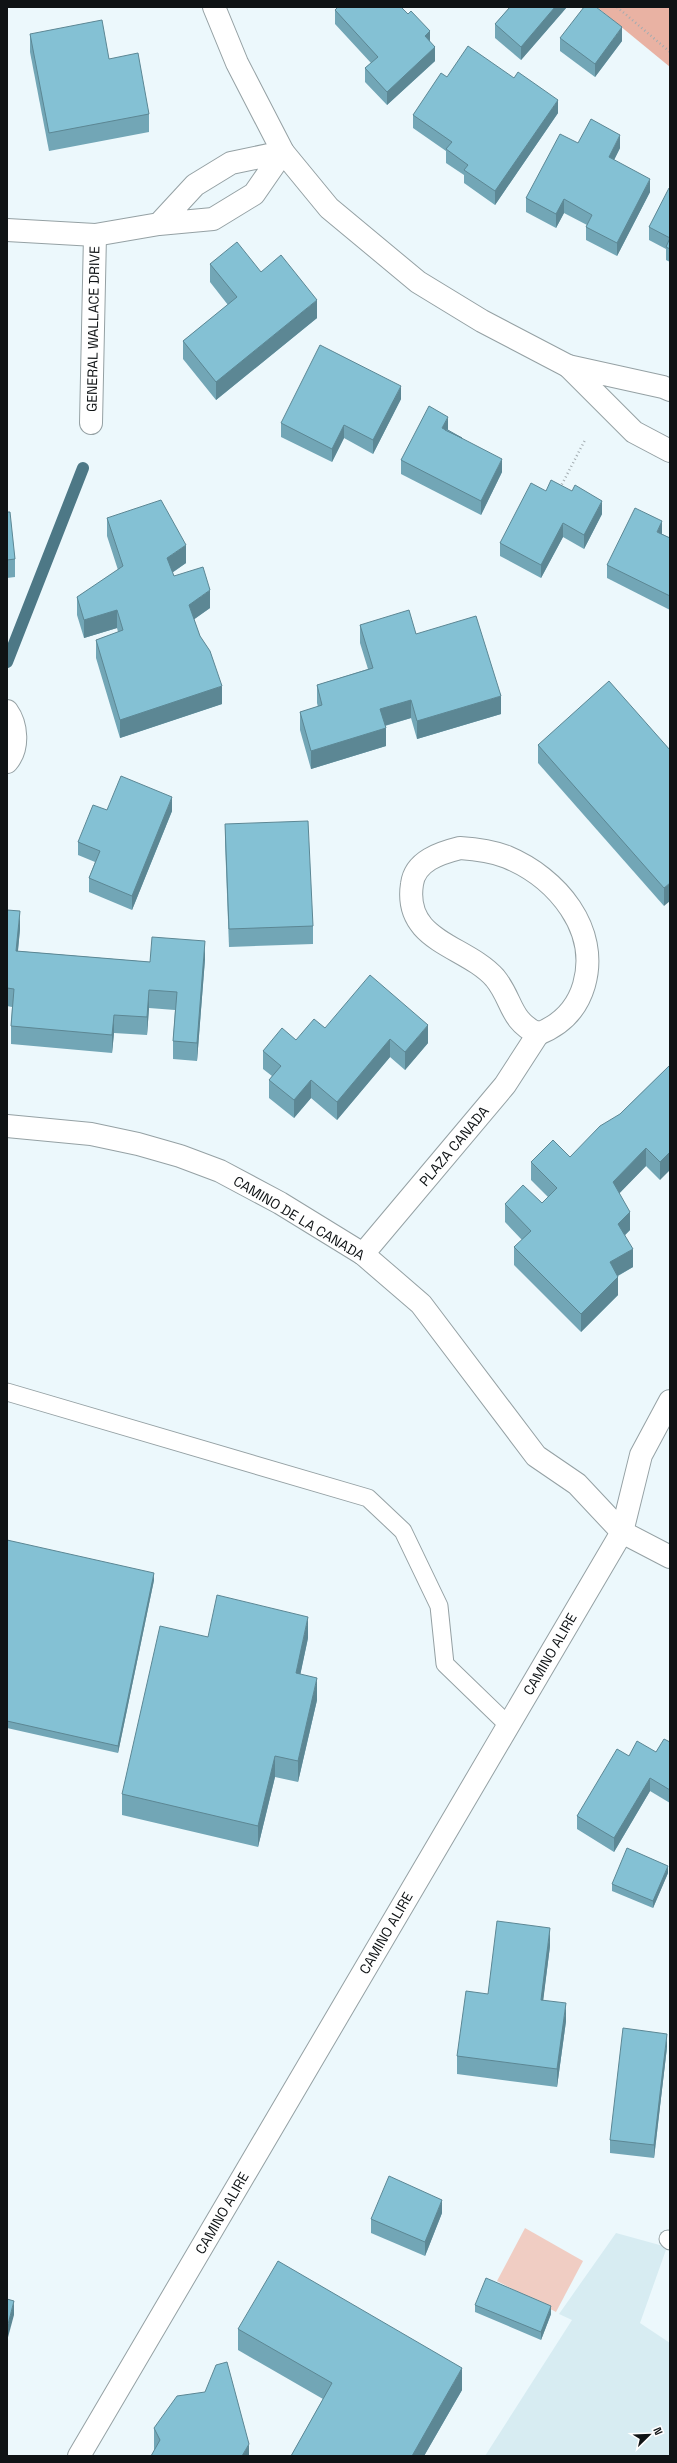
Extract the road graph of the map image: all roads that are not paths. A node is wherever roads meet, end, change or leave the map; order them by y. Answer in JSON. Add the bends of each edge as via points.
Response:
{"nodes":[{"id":1,"x":214,"y":7,"type":"edge"},
{"id":2,"x":283,"y":152,"type":"junction"},
{"id":3,"x":159,"y":224,"type":"junction"},
{"id":4,"x":7,"y":230,"type":"edge"},
{"id":5,"x":95,"y":236,"type":"junction"},
{"id":6,"x":568,"y":366,"type":"junction"},
{"id":7,"x":670,"y":390,"type":"edge"},
{"id":8,"x":91,"y":423,"type":"dead end"},
{"id":9,"x":670,"y":451,"type":"edge"},
{"id":10,"x":7,"y":711,"type":"edge"},
{"id":11,"x":7,"y":762,"type":"edge"},
{"id":12,"x":538,"y":1034,"type":"junction"},
{"id":13,"x":7,"y":1126,"type":"edge"},
{"id":14,"x":363,"y":1254,"type":"junction"},
{"id":15,"x":7,"y":1392,"type":"edge"},
{"id":16,"x":670,"y":1401,"type":"edge"},
{"id":17,"x":622,"y":1532,"type":"junction"},
{"id":18,"x":670,"y":1558,"type":"edge"},
{"id":19,"x":508,"y":1726,"type":"junction"},
{"id":20,"x":79,"y":2456,"type":"edge"}],
"edges":[{"from":1,"to":2,"type":"street","via":[[237,64]]},
{"from":2,"to":3,"type":"street","via":[[231,163],[195,185]]},
{"from":2,"to":3,"type":"street","via":[[254,194],[213,219]]},
{"from":2,"to":6,"type":"street","via":[[329,208],[405,272],[482,321]]},
{"from":3,"to":5,"type":"street"},
{"from":4,"to":5,"type":"street"},
{"from":5,"to":8,"type":"street","name":"GENERAL WALLACE DRIVE"},
{"from":6,"to":7,"type":"street"},
{"from":6,"to":9,"type":"street","via":[[634,432]]},
{"from":10,"to":11,"type":"street","via":[[12,718],[16,738],[11,758]]},
{"from":12,"to":12,"type":"street","via":[[553,1028],[568,1016],[581,995],[588,971],[587,946],[581,924],[568,903],[530,870],[507,857],[483,850],[460,848],[441,852],[424,862],[413,877],[410,895],[415,914],[426,931],[444,945],[480,965],[495,978],[514,1015],[525,1028]]},
{"from":12,"to":14,"type":"street","name":"PLAZA CANADA","via":[[505,1085]]},
{"from":13,"to":14,"type":"street","name":"CAMINO DE LA CANADA","via":[[91,1134],[180,1156],[227,1175]]},
{"from":14,"to":17,"type":"street","name":"CAMINO DE LA CANADA","via":[[421,1304],[536,1456],[577,1484]]},
{"from":15,"to":19,"type":"lane","via":[[368,1498],[403,1531],[439,1606],[445,1664]]},
{"from":16,"to":17,"type":"street","name":"CAMINO ALIRE","via":[[641,1455]]},
{"from":17,"to":18,"type":"street","name":"CAMINO DE LA CANADA"},
{"from":17,"to":19,"type":"street","name":"CAMINO ALIRE"},
{"from":19,"to":20,"type":"street","name":"CAMINO ALIRE"}]}
